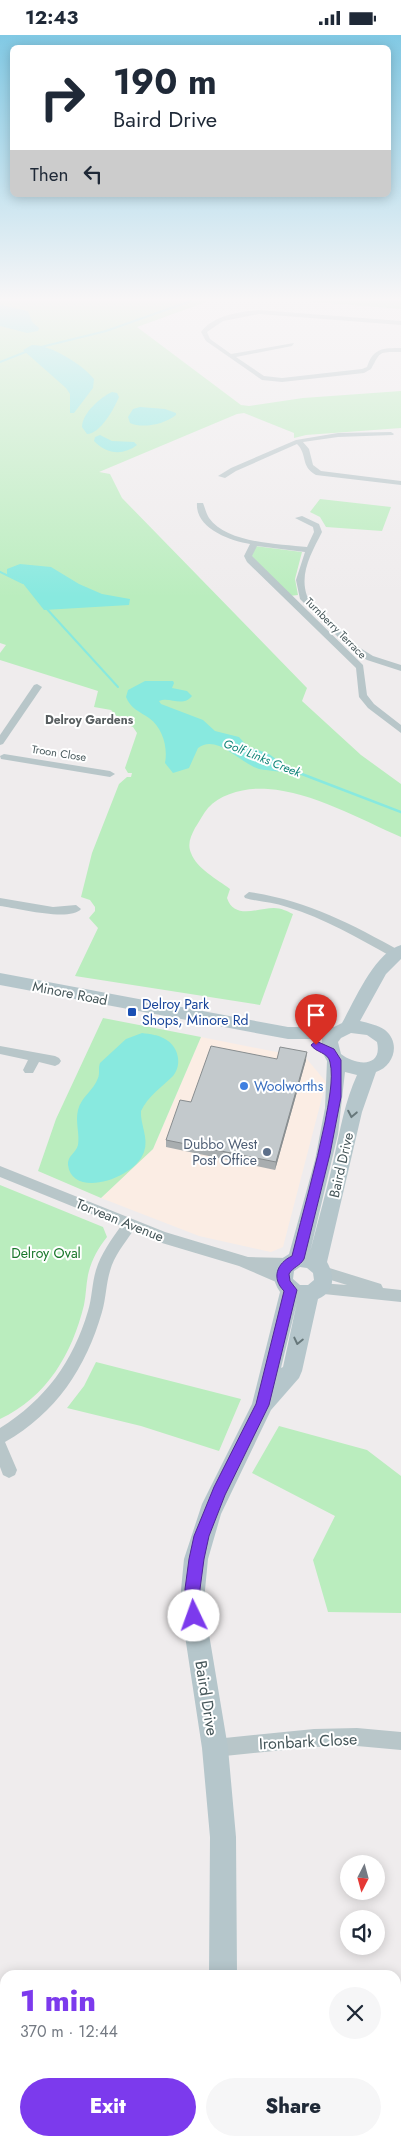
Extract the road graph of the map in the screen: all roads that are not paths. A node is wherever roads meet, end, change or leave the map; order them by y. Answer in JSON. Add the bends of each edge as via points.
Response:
{"nodes":[{"id":1,"x":391,"y":434,"type":"dead end"},
{"id":2,"x":298,"y":441,"type":"junction"},
{"id":3,"x":222,"y":475,"type":"dead end"},
{"id":4,"x":401,"y":483,"type":"edge"},
{"id":5,"x":200,"y":505,"type":"dead end"},
{"id":6,"x":299,"y":518,"type":"dead end"},
{"id":7,"x":254,"y":544,"type":"junction"},
{"id":8,"x":310,"y":550,"type":"junction"},
{"id":9,"x":380,"y":662,"type":"junction"},
{"id":10,"x":360,"y":667,"type":"junction"},
{"id":11,"x":401,"y":668,"type":"edge"},
{"id":12,"x":37,"y":687,"type":"dead end"},
{"id":13,"x":401,"y":730,"type":"edge"},
{"id":14,"x":0,"y":742,"type":"edge"},
{"id":15,"x":1,"y":756,"type":"edge"},
{"id":16,"x":110,"y":774,"type":"dead end"},
{"id":17,"x":249,"y":896,"type":"dead end"},
{"id":18,"x":0,"y":902,"type":"edge"},
{"id":19,"x":76,"y":909,"type":"dead end"},
{"id":20,"x":398,"y":952,"type":"edge"},
{"id":21,"x":0,"y":979,"type":"edge"},
{"id":22,"x":370,"y":990,"type":"junction"},
{"id":23,"x":342,"y":1030,"type":"junction"},
{"id":24,"x":288,"y":1033,"type":"junction"},
{"id":25,"x":379,"y":1035,"type":"junction"},
{"id":26,"x":401,"y":1045,"type":"edge"},
{"id":27,"x":0,"y":1050,"type":"edge"},
{"id":28,"x":333,"y":1056,"type":"junction"},
{"id":29,"x":35,"y":1057,"type":"junction"},
{"id":30,"x":56,"y":1061,"type":"dead end"},
{"id":31,"x":401,"y":1062,"type":"edge"},
{"id":32,"x":375,"y":1065,"type":"junction"},
{"id":33,"x":29,"y":1070,"type":"dead end"},
{"id":34,"x":0,"y":1171,"type":"edge"},
{"id":35,"x":130,"y":1224,"type":"junction"},
{"id":36,"x":303,"y":1276,"type":"junction"},
{"id":37,"x":401,"y":1296,"type":"edge"},
{"id":38,"x":0,"y":1437,"type":"edge"},
{"id":39,"x":0,"y":1448,"type":"edge"},
{"id":40,"x":9,"y":1470,"type":"dead end"},
{"id":41,"x":401,"y":1741,"type":"edge"},
{"id":42,"x":216,"y":1748,"type":"junction"},
{"id":43,"x":223,"y":1970,"type":"edge"}],
"edges":[{"from":1,"to":2,"type":"street","via":[[317,437]]},
{"from":2,"to":3,"type":"street","via":[[231,468]]},
{"from":2,"to":4,"type":"street","via":[[306,449],[307,465],[318,473]]},
{"from":5,"to":7,"type":"street","via":[[203,515],[217,529]]},
{"from":6,"to":8,"type":"street","via":[[316,526],[318,532]]},
{"from":7,"to":8,"type":"street"},
{"from":7,"to":10,"type":"street","name":"Turnberry Terrace","via":[[248,556],[250,560]]},
{"from":8,"to":9,"type":"street","via":[[301,571],[303,597],[354,648]]},
{"from":9,"to":10,"type":"street"},
{"from":9,"to":11,"type":"street"},
{"from":10,"to":13,"type":"street","name":"Turnberry Terrace","via":[[362,695]]},
{"from":12,"to":14,"type":"street"},
{"from":15,"to":16,"type":"street","name":"Troon Close"},
{"from":17,"to":20,"type":"street","via":[[274,898],[340,923]]},
{"from":18,"to":19,"type":"street","via":[[53,911]]},
{"from":20,"to":22,"type":"street","via":[[380,970]]},
{"from":21,"to":24,"type":"street","name":"Minore Road"},
{"from":22,"to":23,"type":"street"},
{"from":22,"to":25,"type":"street"},
{"from":23,"to":24,"type":"street","name":"Minore Road"},
{"from":23,"to":25,"type":"street","via":[[357,1027]]},
{"from":23,"to":28,"type":"street","via":[[331,1038],[329,1045]]},
{"from":24,"to":28,"type":"street","name":"Minore Road"},
{"from":25,"to":26,"type":"street"},
{"from":25,"to":32,"type":"street","via":[[388,1051]]},
{"from":27,"to":29,"type":"street"},
{"from":28,"to":32,"type":"street","via":[[351,1068]]},
{"from":28,"to":36,"type":"street","name":"Baird Drive","via":[[337,1078]]},
{"from":29,"to":30,"type":"street"},
{"from":29,"to":33,"type":"street"},
{"from":31,"to":32,"type":"street"},
{"from":32,"to":36,"type":"street","name":"Baird Drive","one_way":true,"via":[[355,1102],[343,1158]]},
{"from":34,"to":35,"type":"street","name":"Torvean Avenue"},
{"from":35,"to":36,"type":"street","name":"Torvean Avenue","via":[[187,1246]]},
{"from":35,"to":38,"type":"street","via":[[106,1263],[91,1326],[68,1377],[39,1410]]},
{"from":36,"to":37,"type":"street","name":"Torvean Avenue"},
{"from":36,"to":42,"type":"street","name":"Baird Drive","via":[[292,1371],[262,1405],[210,1512],[196,1559],[194,1616]]},
{"from":39,"to":40,"type":"street"},
{"from":41,"to":42,"type":"street","name":"Ironbark Close","via":[[314,1738]]},
{"from":42,"to":43,"type":"street","name":"Baird Drive","via":[[223,1837]]}]}
